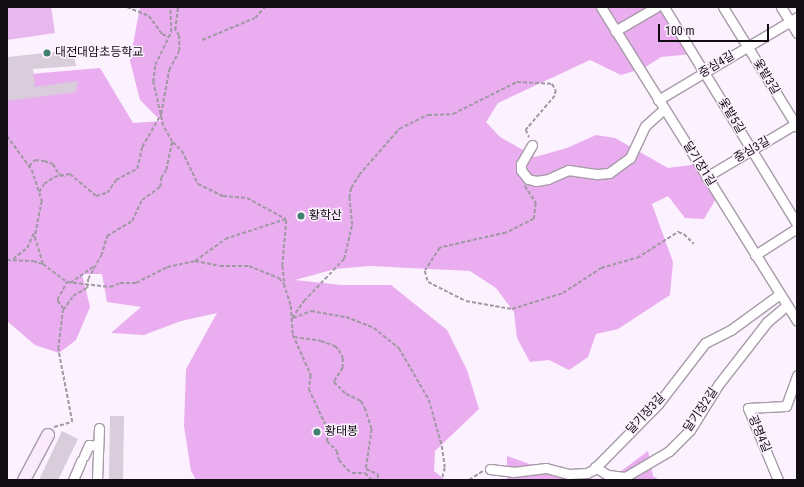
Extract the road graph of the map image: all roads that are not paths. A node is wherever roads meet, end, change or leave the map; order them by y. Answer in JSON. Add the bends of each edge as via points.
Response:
{"nodes":[{"id":1,"x":601,"y":7,"type":"edge"},
{"id":2,"x":656,"y":7,"type":"edge"},
{"id":3,"x":664,"y":7,"type":"edge"},
{"id":4,"x":723,"y":7,"type":"edge"},
{"id":5,"x":781,"y":7,"type":"edge"},
{"id":6,"x":793,"y":19,"type":"edge"},
{"id":7,"x":615,"y":31,"type":"junction"},
{"id":8,"x":797,"y":33,"type":"edge"},
{"id":9,"x":748,"y":47,"type":"junction"},
{"id":10,"x":704,"y":72,"type":"junction"},
{"id":11,"x":658,"y":100,"type":"junction"},
{"id":12,"x":664,"y":109,"type":"junction"},
{"id":13,"x":796,"y":125,"type":"edge"},
{"id":14,"x":532,"y":145,"type":"road end"},
{"id":15,"x":752,"y":150,"type":"junction"},
{"id":16,"x":706,"y":176,"type":"junction"},
{"id":17,"x":797,"y":224,"type":"edge"},
{"id":18,"x":797,"y":228,"type":"edge"},
{"id":19,"x":755,"y":255,"type":"junction"},
{"id":20,"x":780,"y":294,"type":"junction"},
{"id":21,"x":787,"y":305,"type":"junction"},
{"id":22,"x":797,"y":321,"type":"edge"},
{"id":23,"x":797,"y":375,"type":"edge"},
{"id":24,"x":99,"y":428,"type":"dead end"},
{"id":25,"x":48,"y":435,"type":"road end"},
{"id":26,"x":98,"y":446,"type":"junction"},
{"id":27,"x":595,"y":467,"type":"junction"},
{"id":28,"x":490,"y":469,"type":"road end"},
{"id":29,"x":24,"y":480,"type":"edge"},
{"id":30,"x":73,"y":480,"type":"edge"},
{"id":31,"x":97,"y":480,"type":"edge"},
{"id":32,"x":778,"y":480,"type":"edge"}],
"edges":[{"from":1,"to":7,"type":"street","name":"달기장1길"},
{"from":2,"to":7,"type":"street"},
{"from":3,"to":10,"type":"street","name":"옻밭5길"},
{"from":4,"to":9,"type":"street","name":"옻밭3길"},
{"from":5,"to":6,"type":"street"},
{"from":6,"to":8,"type":"street"},
{"from":6,"to":9,"type":"street","name":"중심4길"},
{"from":7,"to":11,"type":"street","name":"달기장1길"},
{"from":9,"to":10,"type":"street","name":"중심4길"},
{"from":9,"to":13,"type":"street","name":"옻밭3길"},
{"from":10,"to":11,"type":"street","name":"중심4길"},
{"from":10,"to":15,"type":"street","name":"옻밭5길"},
{"from":11,"to":12,"type":"street","name":"달기장1길"},
{"from":12,"to":14,"type":"street","via":[[645,126],[630,158],[609,172],[598,174],[568,170],[548,179],[528,179],[521,170],[521,164]]},
{"from":12,"to":16,"type":"street","name":"달기장1길"},
{"from":13,"to":15,"type":"street","name":"중심3길"},
{"from":15,"to":16,"type":"street","name":"중심3길"},
{"from":15,"to":17,"type":"street","name":"옻밭5길"},
{"from":16,"to":19,"type":"street","name":"달기장1길"},
{"from":18,"to":19,"type":"street"},
{"from":19,"to":20,"type":"street","name":"달기장1길"},
{"from":20,"to":21,"type":"street","name":"달기장1길"},
{"from":20,"to":27,"type":"street","name":"달기장3길","via":[[732,329],[705,343],[658,404]]},
{"from":21,"to":22,"type":"street","name":"달기장1길"},
{"from":21,"to":27,"type":"street","name":"달기장2길","via":[[767,322],[718,385],[690,430],[669,451],[625,477],[608,475]]},
{"from":23,"to":32,"type":"street","name":"광명4길","via":[[786,406],[748,408]]},
{"from":24,"to":26,"type":"street"},
{"from":25,"to":29,"type":"main road"},
{"from":26,"to":30,"type":"street","via":[[89,445]]},
{"from":26,"to":31,"type":"street"},
{"from":27,"to":28,"type":"street","name":"달기장3길","via":[[587,473],[570,474],[546,468],[513,472]]}]}
